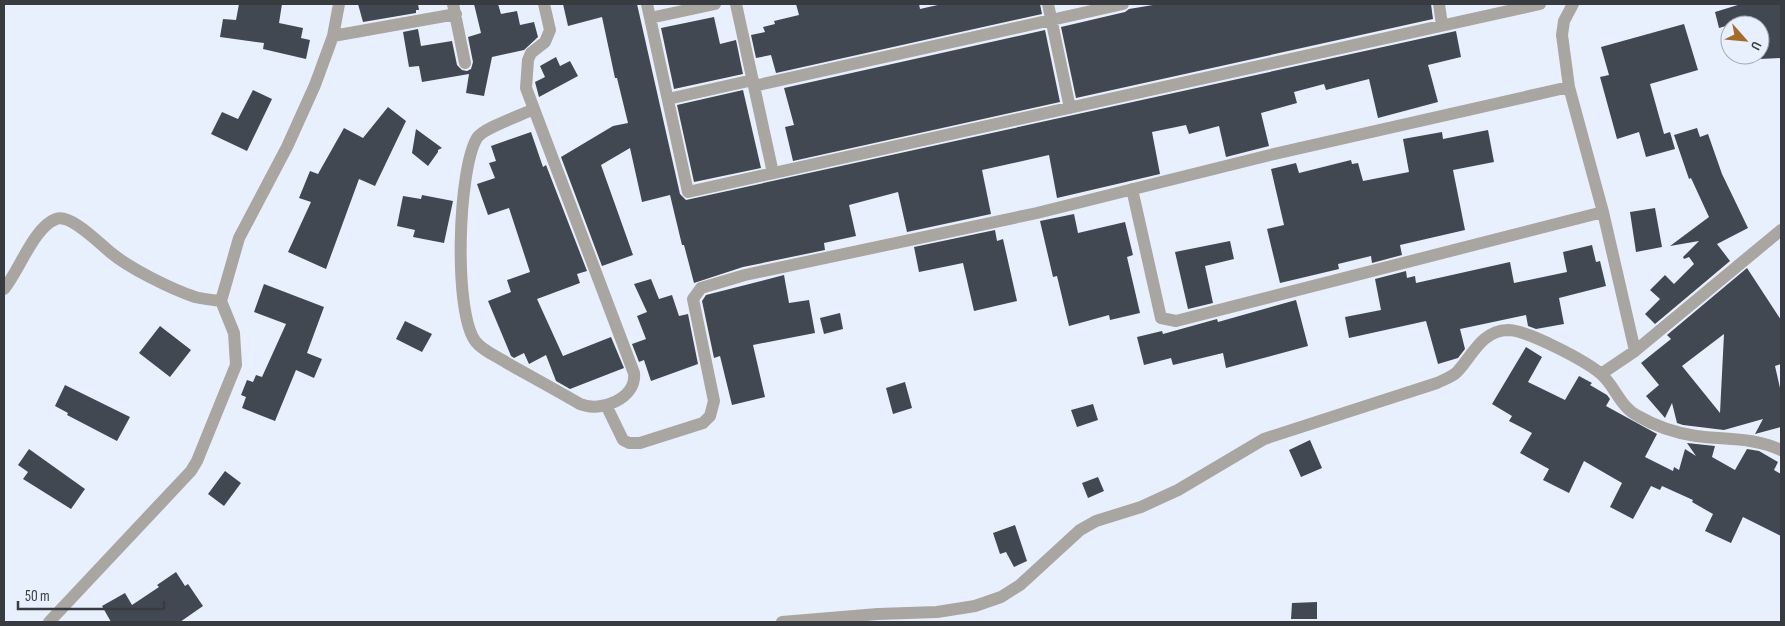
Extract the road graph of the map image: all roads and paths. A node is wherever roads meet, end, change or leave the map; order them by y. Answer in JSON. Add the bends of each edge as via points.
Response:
{"nodes":[{"id":1,"x":339,"y":4,"type":"edge"},
{"id":2,"x":544,"y":4,"type":"edge"},
{"id":3,"x":647,"y":4,"type":"edge"},
{"id":4,"x":715,"y":4,"type":"edge"},
{"id":5,"x":736,"y":4,"type":"edge"},
{"id":6,"x":1048,"y":4,"type":"edge"},
{"id":7,"x":1123,"y":4,"type":"edge"},
{"id":8,"x":1439,"y":4,"type":"edge"},
{"id":9,"x":1540,"y":4,"type":"edge"},
{"id":10,"x":1573,"y":4,"type":"edge"},
{"id":11,"x":454,"y":9,"type":"edge"},
{"id":12,"x":650,"y":18,"type":"junction"},
{"id":13,"x":1051,"y":20,"type":"junction"},
{"id":14,"x":1442,"y":26,"type":"junction"},
{"id":15,"x":333,"y":36,"type":"junction"},
{"id":16,"x":465,"y":63,"type":"dead end"},
{"id":17,"x":753,"y":83,"type":"junction"},
{"id":18,"x":1569,"y":87,"type":"junction"},
{"id":19,"x":668,"y":99,"type":"junction"},
{"id":20,"x":1070,"y":108,"type":"junction"},
{"id":21,"x":534,"y":109,"type":"junction"},
{"id":22,"x":773,"y":174,"type":"junction"},
{"id":23,"x":1132,"y":189,"type":"junction"},
{"id":24,"x":1603,"y":212,"type":"junction"},
{"id":25,"x":1781,"y":230,"type":"edge"},
{"id":26,"x":4,"y":289,"type":"edge"},
{"id":27,"x":221,"y":301,"type":"junction"},
{"id":28,"x":1635,"y":351,"type":"junction"},
{"id":29,"x":1601,"y":374,"type":"junction"},
{"id":30,"x":606,"y":405,"type":"junction"},
{"id":31,"x":1781,"y":450,"type":"edge"},
{"id":32,"x":934,"y":617,"type":"edge"},
{"id":33,"x":49,"y":622,"type":"edge"},
{"id":34,"x":782,"y":622,"type":"edge"}],
"edges":[{"from":1,"to":15,"type":"street"},
{"from":2,"to":21,"type":"street","via":[[550,30],[548,37],[531,53],[525,79]]},
{"from":3,"to":12,"type":"street"},
{"from":4,"to":12,"type":"street"},
{"from":5,"to":17,"type":"street"},
{"from":6,"to":13,"type":"street"},
{"from":7,"to":13,"type":"street"},
{"from":8,"to":14,"type":"street"},
{"from":9,"to":14,"type":"street"},
{"from":10,"to":18,"type":"street","via":[[1564,21],[1562,35]]},
{"from":11,"to":15,"type":"street"},
{"from":11,"to":16,"type":"street"},
{"from":12,"to":19,"type":"street"},
{"from":13,"to":17,"type":"street"},
{"from":13,"to":20,"type":"street"},
{"from":14,"to":20,"type":"street"},
{"from":15,"to":27,"type":"street","via":[[287,147],[239,238]]},
{"from":17,"to":19,"type":"street"},
{"from":17,"to":22,"type":"street"},
{"from":18,"to":23,"type":"street","via":[[1270,154]]},
{"from":18,"to":24,"type":"street"},
{"from":19,"to":22,"type":"street","via":[[688,192]]},
{"from":20,"to":22,"type":"street"},
{"from":21,"to":30,"type":"street","via":[[634,373],[635,382],[628,394]]},
{"from":21,"to":30,"type":"street","via":[[486,130],[476,138],[462,206],[460,246],[465,313],[476,343],[491,353],[580,404],[593,408]]},
{"from":23,"to":24,"type":"street","via":[[1161,318],[1176,320]]},
{"from":23,"to":30,"type":"street","via":[[1037,213],[745,275],[701,288],[693,299],[714,401],[710,416],[702,423],[640,443],[629,443],[623,440]]},
{"from":24,"to":28,"type":"street"},
{"from":25,"to":28,"type":"street"},
{"from":26,"to":27,"type":"street","via":[[43,229],[62,218],[81,228],[118,259],[197,298]]},
{"from":27,"to":33,"type":"street","via":[[234,333],[236,365],[197,461]]},
{"from":28,"to":29,"type":"street"},
{"from":29,"to":31,"type":"street","via":[[1629,410],[1663,428],[1694,436],[1748,439]]},
{"from":29,"to":32,"type":"street","via":[[1528,334],[1507,330],[1492,334],[1480,342],[1456,373],[1411,392],[1264,439],[1178,490],[1080,530],[1012,591]]},
{"from":32,"to":34,"type":"street","via":[[878,614]]}]}
